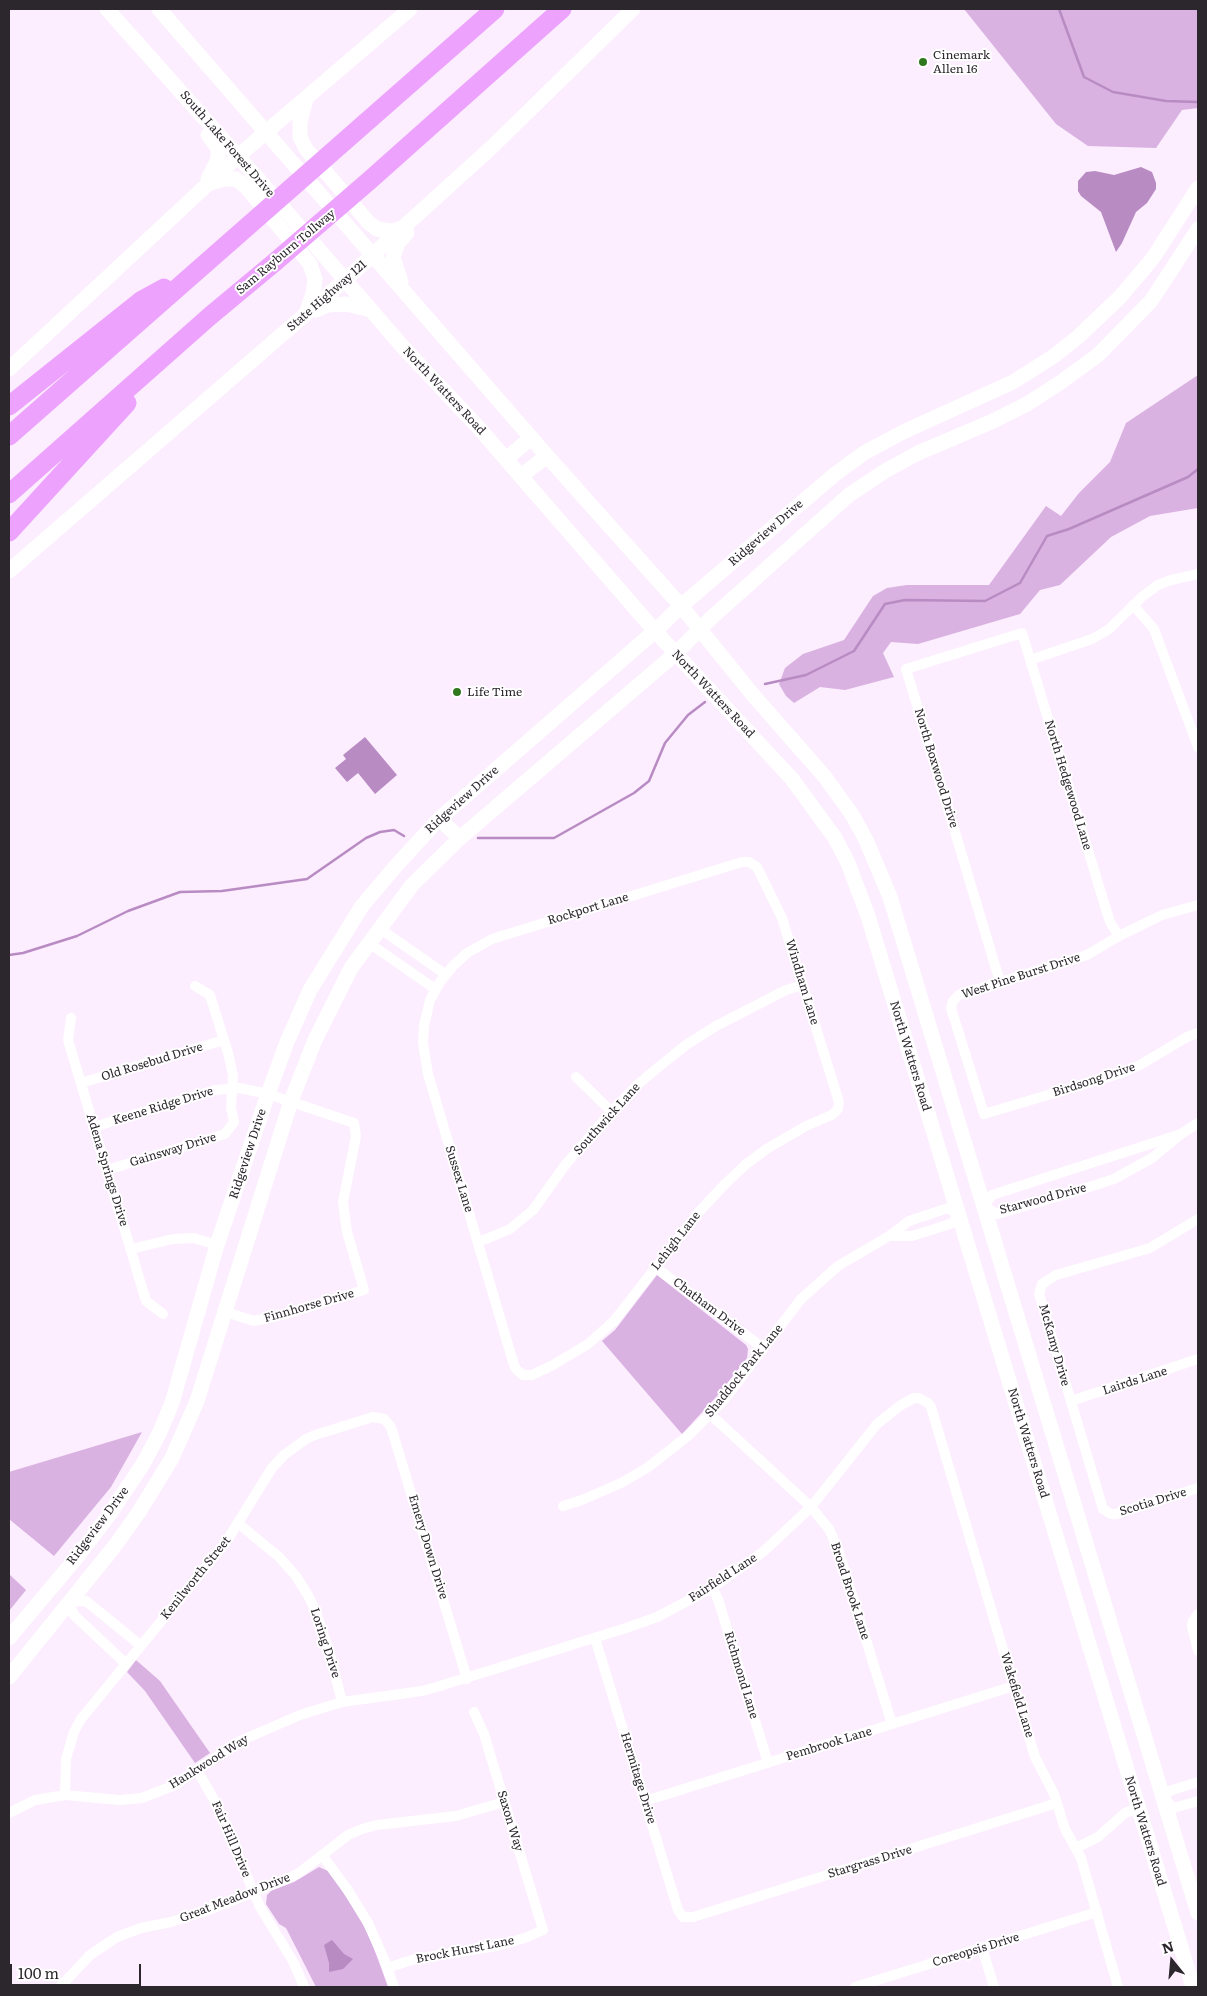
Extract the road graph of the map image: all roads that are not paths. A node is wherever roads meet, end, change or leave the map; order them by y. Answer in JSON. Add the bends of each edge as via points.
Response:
{"nodes":[{"id":1,"x":107,"y":9,"type":"edge"},
{"id":2,"x":159,"y":9,"type":"edge"},
{"id":3,"x":410,"y":9,"type":"edge"},
{"id":4,"x":495,"y":9,"type":"edge"},
{"id":5,"x":562,"y":9,"type":"edge"},
{"id":6,"x":633,"y":9,"type":"edge"},
{"id":7,"x":167,"y":76,"type":"junction"},
{"id":8,"x":306,"y":99,"type":"junction"},
{"id":9,"x":266,"y":132,"type":"junction"},
{"id":10,"x":237,"y":157,"type":"junction"},
{"id":11,"x":206,"y":187,"type":"junction"},
{"id":12,"x":1198,"y":188,"type":"edge"},
{"id":13,"x":434,"y":200,"type":"junction"},
{"id":14,"x":403,"y":228,"type":"junction"},
{"id":15,"x":1198,"y":229,"type":"edge"},
{"id":16,"x":373,"y":256,"type":"junction"},
{"id":17,"x":200,"y":268,"type":"junction"},
{"id":18,"x":346,"y":280,"type":"junction"},
{"id":19,"x":404,"y":290,"type":"junction"},
{"id":20,"x":372,"y":310,"type":"junction"},
{"id":21,"x":306,"y":315,"type":"junction"},
{"id":22,"x":1064,"y":349,"type":"junction"},
{"id":23,"x":9,"y":369,"type":"edge"},
{"id":24,"x":1079,"y":370,"type":"junction"},
{"id":25,"x":141,"y":378,"type":"junction"},
{"id":26,"x":9,"y":406,"type":"edge"},
{"id":27,"x":9,"y":436,"type":"edge"},
{"id":28,"x":532,"y":438,"type":"junction"},
{"id":29,"x":871,"y":449,"type":"junction"},
{"id":30,"x":547,"y":456,"type":"junction"},
{"id":31,"x":506,"y":459,"type":"junction"},
{"id":32,"x":885,"y":471,"type":"junction"},
{"id":33,"x":521,"y":476,"type":"junction"},
{"id":34,"x":9,"y":494,"type":"edge"},
{"id":35,"x":9,"y":532,"type":"edge"},
{"id":36,"x":9,"y":570,"type":"edge"},
{"id":37,"x":1198,"y":574,"type":"edge"},
{"id":38,"x":1132,"y":605,"type":"junction"},
{"id":39,"x":681,"y":606,"type":"junction"},
{"id":40,"x":700,"y":630,"type":"junction"},
{"id":41,"x":655,"y":631,"type":"junction"},
{"id":42,"x":1022,"y":633,"type":"joint"},
{"id":43,"x":675,"y":654,"type":"junction"},
{"id":44,"x":1030,"y":660,"type":"junction"},
{"id":45,"x":1198,"y":746,"type":"edge"},
{"id":46,"x":439,"y":819,"type":"junction"},
{"id":47,"x":460,"y":838,"type":"junction"},
{"id":48,"x":749,"y":862,"type":"joint"},
{"id":49,"x":1198,"y":905,"type":"edge"},
{"id":50,"x":362,"y":906,"type":"junction"},
{"id":51,"x":379,"y":928,"type":"junction"},
{"id":52,"x":1119,"y":936,"type":"junction"},
{"id":53,"x":369,"y":943,"type":"junction"},
{"id":54,"x":440,"y":982,"type":"junction"},
{"id":55,"x":1000,"y":982,"type":"junction"},
{"id":56,"x":803,"y":985,"type":"junction"},
{"id":57,"x":195,"y":986,"type":"dead end"},
{"id":58,"x":71,"y":1018,"type":"dead end"},
{"id":59,"x":1198,"y":1033,"type":"edge"},
{"id":60,"x":224,"y":1040,"type":"junction"},
{"id":61,"x":576,"y":1077,"type":"dead end"},
{"id":62,"x":81,"y":1083,"type":"junction"},
{"id":63,"x":232,"y":1088,"type":"junction"},
{"id":64,"x":268,"y":1094,"type":"junction"},
{"id":65,"x":291,"y":1101,"type":"junction"},
{"id":66,"x":838,"y":1110,"type":"joint"},
{"id":67,"x":611,"y":1111,"type":"junction"},
{"id":68,"x":984,"y":1114,"type":"joint"},
{"id":69,"x":1198,"y":1123,"type":"edge"},
{"id":70,"x":94,"y":1127,"type":"junction"},
{"id":71,"x":1181,"y":1134,"type":"junction"},
{"id":72,"x":107,"y":1170,"type":"junction"},
{"id":73,"x":984,"y":1206,"type":"junction"},
{"id":74,"x":958,"y":1214,"type":"junction"},
{"id":75,"x":1198,"y":1219,"type":"edge"},
{"id":76,"x":889,"y":1236,"type":"junction"},
{"id":77,"x":479,"y":1242,"type":"junction"},
{"id":78,"x":217,"y":1245,"type":"junction"},
{"id":79,"x":131,"y":1249,"type":"junction"},
{"id":80,"x":656,"y":1267,"type":"junction"},
{"id":81,"x":364,"y":1290,"type":"joint"},
{"id":82,"x":226,"y":1312,"type":"junction"},
{"id":83,"x":164,"y":1314,"type":"dead end"},
{"id":84,"x":763,"y":1348,"type":"junction"},
{"id":85,"x":1198,"y":1359,"type":"edge"},
{"id":86,"x":521,"y":1374,"type":"joint"},
{"id":87,"x":924,"y":1400,"type":"joint"},
{"id":88,"x":1070,"y":1401,"type":"junction"},
{"id":89,"x":711,"y":1415,"type":"junction"},
{"id":90,"x":384,"y":1418,"type":"joint"},
{"id":91,"x":1198,"y":1488,"type":"edge"},
{"id":92,"x":563,"y":1506,"type":"dead end"},
{"id":93,"x":811,"y":1507,"type":"junction"},
{"id":94,"x":1107,"y":1512,"type":"joint"},
{"id":95,"x":239,"y":1524,"type":"junction"},
{"id":96,"x":52,"y":1587,"type":"junction"},
{"id":97,"x":712,"y":1588,"type":"junction"},
{"id":98,"x":69,"y":1602,"type":"junction"},
{"id":99,"x":1196,"y":1616,"type":"edge"},
{"id":100,"x":9,"y":1638,"type":"edge"},
{"id":101,"x":595,"y":1638,"type":"junction"},
{"id":102,"x":140,"y":1645,"type":"junction"},
{"id":103,"x":1198,"y":1651,"type":"edge"},
{"id":104,"x":125,"y":1663,"type":"junction"},
{"id":105,"x":9,"y":1677,"type":"edge"},
{"id":106,"x":467,"y":1678,"type":"junction"},
{"id":107,"x":1014,"y":1686,"type":"junction"},
{"id":108,"x":342,"y":1702,"type":"junction"},
{"id":109,"x":474,"y":1712,"type":"dead end"},
{"id":110,"x":892,"y":1724,"type":"junction"},
{"id":111,"x":768,"y":1763,"type":"junction"},
{"id":112,"x":197,"y":1770,"type":"junction"},
{"id":113,"x":1198,"y":1782,"type":"edge"},
{"id":114,"x":64,"y":1795,"type":"junction"},
{"id":115,"x":1164,"y":1799,"type":"junction"},
{"id":116,"x":1198,"y":1800,"type":"edge"},
{"id":117,"x":645,"y":1801,"type":"junction"},
{"id":118,"x":504,"y":1802,"type":"junction"},
{"id":119,"x":1057,"y":1803,"type":"junction"},
{"id":120,"x":1138,"y":1808,"type":"junction"},
{"id":121,"x":9,"y":1814,"type":"edge"},
{"id":122,"x":1076,"y":1848,"type":"junction"},
{"id":123,"x":322,"y":1855,"type":"junction"},
{"id":124,"x":253,"y":1892,"type":"junction"},
{"id":125,"x":1097,"y":1912,"type":"junction"},
{"id":126,"x":1198,"y":1913,"type":"edge"},
{"id":127,"x":683,"y":1917,"type":"joint"},
{"id":128,"x":543,"y":1930,"type":"joint"},
{"id":129,"x":982,"y":1948,"type":"junction"},
{"id":130,"x":387,"y":1968,"type":"junction"},
{"id":131,"x":60,"y":1987,"type":"edge"},
{"id":132,"x":304,"y":1987,"type":"edge"},
{"id":133,"x":394,"y":1987,"type":"edge"},
{"id":134,"x":855,"y":1987,"type":"edge"},
{"id":135,"x":994,"y":1987,"type":"edge"},
{"id":136,"x":1118,"y":1987,"type":"edge"},
{"id":137,"x":1193,"y":1987,"type":"edge"}],
"edges":[{"from":1,"to":7,"type":"main road","name":"South Lake Forest Drive"},
{"from":2,"to":9,"type":"main road"},
{"from":3,"to":8,"type":"main road"},
{"from":4,"to":17,"type":"highway"},
{"from":5,"to":25,"type":"highway","name":"Sam Rayburn Tollway"},
{"from":6,"to":13,"type":"main road","name":"State Highway 121"},
{"from":7,"to":10,"type":"main road","name":"South Lake Forest Drive"},
{"from":7,"to":11,"type":"main road","via":[[170,92],[218,148],[218,159]]},
{"from":8,"to":9,"type":"main road"},
{"from":8,"to":14,"type":"main road","via":[[300,122],[300,137],[306,149],[369,223],[384,230]]},
{"from":9,"to":10,"type":"main road"},
{"from":9,"to":16,"type":"main road"},
{"from":10,"to":11,"type":"main road"},
{"from":10,"to":18,"type":"main road","name":"South Lake Forest Drive"},
{"from":11,"to":21,"type":"main road","via":[[225,179],[236,180],[246,187],[310,264],[315,279]]},
{"from":11,"to":23,"type":"main road"},
{"from":12,"to":22,"type":"main road","name":"Ridgeview Drive","via":[[1141,272],[1104,313]]},
{"from":13,"to":14,"type":"main road","name":"State Highway 121"},
{"from":13,"to":19,"type":"main road","via":[[398,243],[395,268]]},
{"from":14,"to":16,"type":"main road","name":"State Highway 121"},
{"from":15,"to":24,"type":"main road","name":"Ridgeview Drive","via":[[1151,301],[1115,340]]},
{"from":16,"to":18,"type":"main road","name":"State Highway 121"},
{"from":16,"to":19,"type":"main road"},
{"from":17,"to":26,"type":"highway","via":[[142,300]]},
{"from":17,"to":27,"type":"highway"},
{"from":18,"to":20,"type":"main road","name":"North Watters Road"},
{"from":18,"to":21,"type":"main road","name":"State Highway 121"},
{"from":19,"to":28,"type":"main road"},
{"from":20,"to":21,"type":"main road","via":[[328,304]]},
{"from":20,"to":31,"type":"main road","name":"North Watters Road"},
{"from":21,"to":36,"type":"main road","name":"State Highway 121"},
{"from":22,"to":24,"type":"main road"},
{"from":22,"to":29,"type":"main road","name":"Ridgeview Drive","via":[[1000,389],[914,426]]},
{"from":24,"to":32,"type":"main road","name":"Ridgeview Drive","via":[[1027,404],[925,449]]},
{"from":25,"to":34,"type":"highway","name":"Sam Rayburn Tollway"},
{"from":25,"to":35,"type":"highway","via":[[126,406]]},
{"from":28,"to":30,"type":"main road"},
{"from":28,"to":31,"type":"main road"},
{"from":29,"to":32,"type":"main road"},
{"from":29,"to":39,"type":"main road","name":"Ridgeview Drive","via":[[834,475]]},
{"from":30,"to":33,"type":"main road"},
{"from":30,"to":39,"type":"main road"},
{"from":31,"to":33,"type":"main road","name":"North Watters Road"},
{"from":32,"to":40,"type":"main road","name":"Ridgeview Drive","via":[[835,506]]},
{"from":33,"to":41,"type":"main road","name":"North Watters Road"},
{"from":37,"to":38,"type":"street","via":[[1158,586]]},
{"from":38,"to":44,"type":"street","via":[[1114,625],[1092,640]]},
{"from":38,"to":45,"type":"street","via":[[1156,635]]},
{"from":39,"to":40,"type":"main road"},
{"from":39,"to":41,"type":"main road","name":"Ridgeview Drive"},
{"from":40,"to":43,"type":"main road","name":"Ridgeview Drive"},
{"from":40,"to":73,"type":"main road","via":[[825,777],[866,840],[890,897]]},
{"from":41,"to":43,"type":"main road","name":"North Watters Road"},
{"from":41,"to":46,"type":"main road","name":"Ridgeview Drive"},
{"from":42,"to":44,"type":"street","name":"North Hedgewood Lane"},
{"from":42,"to":55,"type":"street","name":"North Boxwood Drive","via":[[906,669]]},
{"from":43,"to":47,"type":"main road","name":"Ridgeview Drive"},
{"from":43,"to":74,"type":"main road","name":"North Watters Road","via":[[792,779],[835,838],[848,863],[868,916]]},
{"from":44,"to":52,"type":"street","name":"North Hedgewood Lane","via":[[1104,906]]},
{"from":46,"to":47,"type":"main road"},
{"from":46,"to":50,"type":"main road","name":"Ridgeview Drive"},
{"from":47,"to":51,"type":"main road","name":"Ridgeview Drive","via":[[412,885]]},
{"from":48,"to":54,"type":"street","name":"Rockport Lane","via":[[492,939],[468,954]]},
{"from":48,"to":56,"type":"street","name":"Windham Lane","via":[[757,867],[775,903]]},
{"from":49,"to":52,"type":"street","name":"West Pine Burst Drive","via":[[1162,915]]},
{"from":50,"to":53,"type":"main road","via":[[360,932]]},
{"from":50,"to":64,"type":"main road","name":"Ridgeview Drive","via":[[310,990]]},
{"from":51,"to":53,"type":"main road","name":"Ridgeview Drive"},
{"from":51,"to":54,"type":"street"},
{"from":52,"to":55,"type":"street","name":"West Pine Burst Drive","via":[[1087,955]]},
{"from":53,"to":54,"type":"street"},
{"from":53,"to":65,"type":"main road","name":"Ridgeview Drive","via":[[351,968],[318,1033]]},
{"from":54,"to":77,"type":"street","name":"Sussex Lane","via":[[426,1013],[425,1059]]},
{"from":55,"to":68,"type":"street","name":"West Pine Burst Drive","via":[[959,995],[951,1008]]},
{"from":56,"to":66,"type":"street","name":"Windham Lane","via":[[839,1102]]},
{"from":56,"to":67,"type":"street","name":"Southwick Lane","via":[[746,1009],[693,1040],[637,1085]]},
{"from":57,"to":60,"type":"street","via":[[210,995]]},
{"from":58,"to":62,"type":"street","name":"Adena Springs Drive","via":[[68,1040]]},
{"from":59,"to":68,"type":"street","name":"Birdsong Drive","via":[[1122,1073]]},
{"from":60,"to":62,"type":"street","name":"Old Rosebud Drive"},
{"from":60,"to":63,"type":"street","via":[[233,1075]]},
{"from":61,"to":67,"type":"street"},
{"from":62,"to":70,"type":"street","name":"Adena Springs Drive"},
{"from":63,"to":64,"type":"street","name":"Keene Ridge Drive"},
{"from":63,"to":70,"type":"street","name":"Keene Ridge Drive","via":[[214,1090]]},
{"from":63,"to":72,"type":"street","name":"Gainsway Drive","via":[[234,1122],[225,1134]]},
{"from":64,"to":65,"type":"street","name":"Keene Ridge Drive"},
{"from":64,"to":78,"type":"main road","name":"Ridgeview Drive"},
{"from":65,"to":81,"type":"street","name":"Keene Ridge Drive","via":[[354,1123],[356,1136],[344,1202],[346,1232]]},
{"from":65,"to":82,"type":"main road","name":"Ridgeview Drive"},
{"from":66,"to":80,"type":"street","name":"Lehigh Lane","via":[[790,1135],[745,1165],[711,1198]]},
{"from":67,"to":77,"type":"street","name":"Southwick Lane","via":[[566,1164],[533,1210],[510,1229]]},
{"from":69,"to":71,"type":"street","name":"Starwood Drive"},
{"from":70,"to":72,"type":"street","name":"Adena Springs Drive"},
{"from":71,"to":73,"type":"street","name":"Starwood Drive","via":[[992,1194]]},
{"from":71,"to":73,"type":"street","name":"Starwood Drive","via":[[1152,1158],[1114,1179],[997,1214]]},
{"from":72,"to":79,"type":"street","name":"Adena Springs Drive"},
{"from":73,"to":74,"type":"main road"},
{"from":73,"to":115,"type":"main road"},
{"from":74,"to":76,"type":"street","name":"Shaddock Park Lane","via":[[953,1223],[912,1236]]},
{"from":74,"to":76,"type":"street","name":"Shaddock Park Lane","via":[[948,1208],[909,1221]]},
{"from":74,"to":120,"type":"main road","name":"North Watters Road"},
{"from":75,"to":88,"type":"street","name":"McKamy Drive","via":[[1150,1248],[1056,1275],[1042,1284],[1039,1294]]},
{"from":76,"to":84,"type":"street","name":"Shaddock Park Lane","via":[[827,1274],[802,1299]]},
{"from":77,"to":86,"type":"street","name":"Sussex Lane","via":[[514,1365]]},
{"from":78,"to":79,"type":"street","via":[[194,1238],[173,1239]]},
{"from":78,"to":96,"type":"main road","name":"Ridgeview Drive","via":[[172,1403],[159,1434],[109,1515]]},
{"from":79,"to":83,"type":"street","name":"Adena Springs Drive","via":[[146,1300]]},
{"from":80,"to":84,"type":"street","name":"Chatham Drive"},
{"from":80,"to":86,"type":"street","name":"Lehigh Lane","via":[[614,1321],[588,1344],[532,1375]]},
{"from":81,"to":82,"type":"street","name":"Finnhorse Drive","via":[[286,1314],[254,1320]]},
{"from":82,"to":98,"type":"main road","name":"Ridgeview Drive","via":[[197,1401],[172,1458],[140,1512]]},
{"from":84,"to":89,"type":"street","name":"Shaddock Park Lane"},
{"from":85,"to":88,"type":"street","name":"Lairds Lane"},
{"from":87,"to":93,"type":"street","name":"Fairfield Lane","via":[[914,1398],[878,1424]]},
{"from":87,"to":107,"type":"street","name":"Wakefield Lane","via":[[931,1407]]},
{"from":88,"to":94,"type":"street","name":"McKamy Drive","via":[[1101,1505]]},
{"from":89,"to":92,"type":"street","name":"Shaddock Park Lane","via":[[647,1468],[598,1494]]},
{"from":89,"to":93,"type":"street","name":"Broad Brook Lane"},
{"from":90,"to":95,"type":"street","name":"Kenilworth Street","via":[[374,1417],[323,1432],[294,1447],[267,1474]]},
{"from":90,"to":106,"type":"street","name":"Emery Down Drive","via":[[391,1427]]},
{"from":91,"to":94,"type":"street","name":"Scotia Drive","via":[[1120,1513]]},
{"from":93,"to":97,"type":"street","name":"Fairfield Lane","via":[[763,1552]]},
{"from":93,"to":110,"type":"street","name":"Broad Brook Lane","via":[[829,1529],[838,1549]]},
{"from":95,"to":102,"type":"street","name":"Kenilworth Street"},
{"from":95,"to":108,"type":"street","name":"Loring Drive","via":[[279,1557],[306,1591],[322,1629]]},
{"from":96,"to":98,"type":"main road"},
{"from":96,"to":100,"type":"main road","name":"Ridgeview Drive"},
{"from":97,"to":101,"type":"street","name":"Fairfield Lane","via":[[657,1617]]},
{"from":97,"to":111,"type":"street","name":"Richmond Lane"},
{"from":98,"to":102,"type":"street","via":[[86,1601]]},
{"from":98,"to":104,"type":"street","via":[[74,1615]]},
{"from":98,"to":105,"type":"main road","name":"Ridgeview Drive"},
{"from":99,"to":103,"type":"street","via":[[1192,1632]]},
{"from":101,"to":106,"type":"street","name":"Fairfield Lane"},
{"from":101,"to":117,"type":"street","name":"Hermitage Drive"},
{"from":102,"to":104,"type":"street","name":"Kenilworth Street"},
{"from":104,"to":114,"type":"street","name":"Kenilworth Street","via":[[88,1708],[74,1732],[66,1759]]},
{"from":106,"to":108,"type":"street","name":"Hankwood Way","via":[[422,1691]]},
{"from":107,"to":110,"type":"street","name":"Pembrook Lane"},
{"from":107,"to":119,"type":"street","name":"Wakefield Lane","via":[[1035,1757]]},
{"from":108,"to":112,"type":"street","name":"Hankwood Way","via":[[270,1726],[240,1741]]},
{"from":109,"to":118,"type":"street","name":"Saxon Way","via":[[484,1734]]},
{"from":110,"to":111,"type":"street","name":"Pembrook Lane"},
{"from":111,"to":117,"type":"street","name":"Pembrook Lane"},
{"from":112,"to":114,"type":"street","name":"Hankwood Way","via":[[165,1790],[142,1798],[119,1800]]},
{"from":112,"to":124,"type":"street","name":"Fair Hill Drive","via":[[216,1803]]},
{"from":113,"to":115,"type":"street","via":[[1169,1790]]},
{"from":114,"to":121,"type":"street","name":"Hankwood Way","via":[[35,1800]]},
{"from":115,"to":116,"type":"street","via":[[1174,1808]]},
{"from":115,"to":120,"type":"main road"},
{"from":115,"to":126,"type":"main road"},
{"from":117,"to":127,"type":"street","name":"Hermitage Drive","via":[[678,1910]]},
{"from":118,"to":123,"type":"street","name":"Great Meadow Drive","via":[[456,1816],[362,1829],[348,1835]]},
{"from":118,"to":128,"type":"street","name":"Saxon Way"},
{"from":119,"to":122,"type":"street","name":"Wakefield Lane"},
{"from":119,"to":127,"type":"street","name":"Stargrass Drive","via":[[693,1917]]},
{"from":120,"to":122,"type":"street","via":[[1125,1813],[1098,1837]]},
{"from":120,"to":137,"type":"main road","name":"North Watters Road"},
{"from":122,"to":125,"type":"street","name":"Wakefield Lane"},
{"from":123,"to":124,"type":"street","name":"Great Meadow Drive","via":[[298,1873]]},
{"from":123,"to":130,"type":"street","via":[[358,1906]]},
{"from":124,"to":131,"type":"street","name":"Great Meadow Drive","via":[[206,1911],[117,1937],[90,1955]]},
{"from":124,"to":132,"type":"street","name":"Fair Hill Drive","via":[[294,1963]]},
{"from":125,"to":129,"type":"street","name":"Coreopsis Drive"},
{"from":125,"to":136,"type":"street","name":"Wakefield Lane"},
{"from":128,"to":130,"type":"street","name":"Brock Hurst Lane","via":[[496,1946],[415,1959]]},
{"from":129,"to":134,"type":"street","name":"Coreopsis Drive"},
{"from":129,"to":135,"type":"street"},
{"from":130,"to":133,"type":"street"}]}
